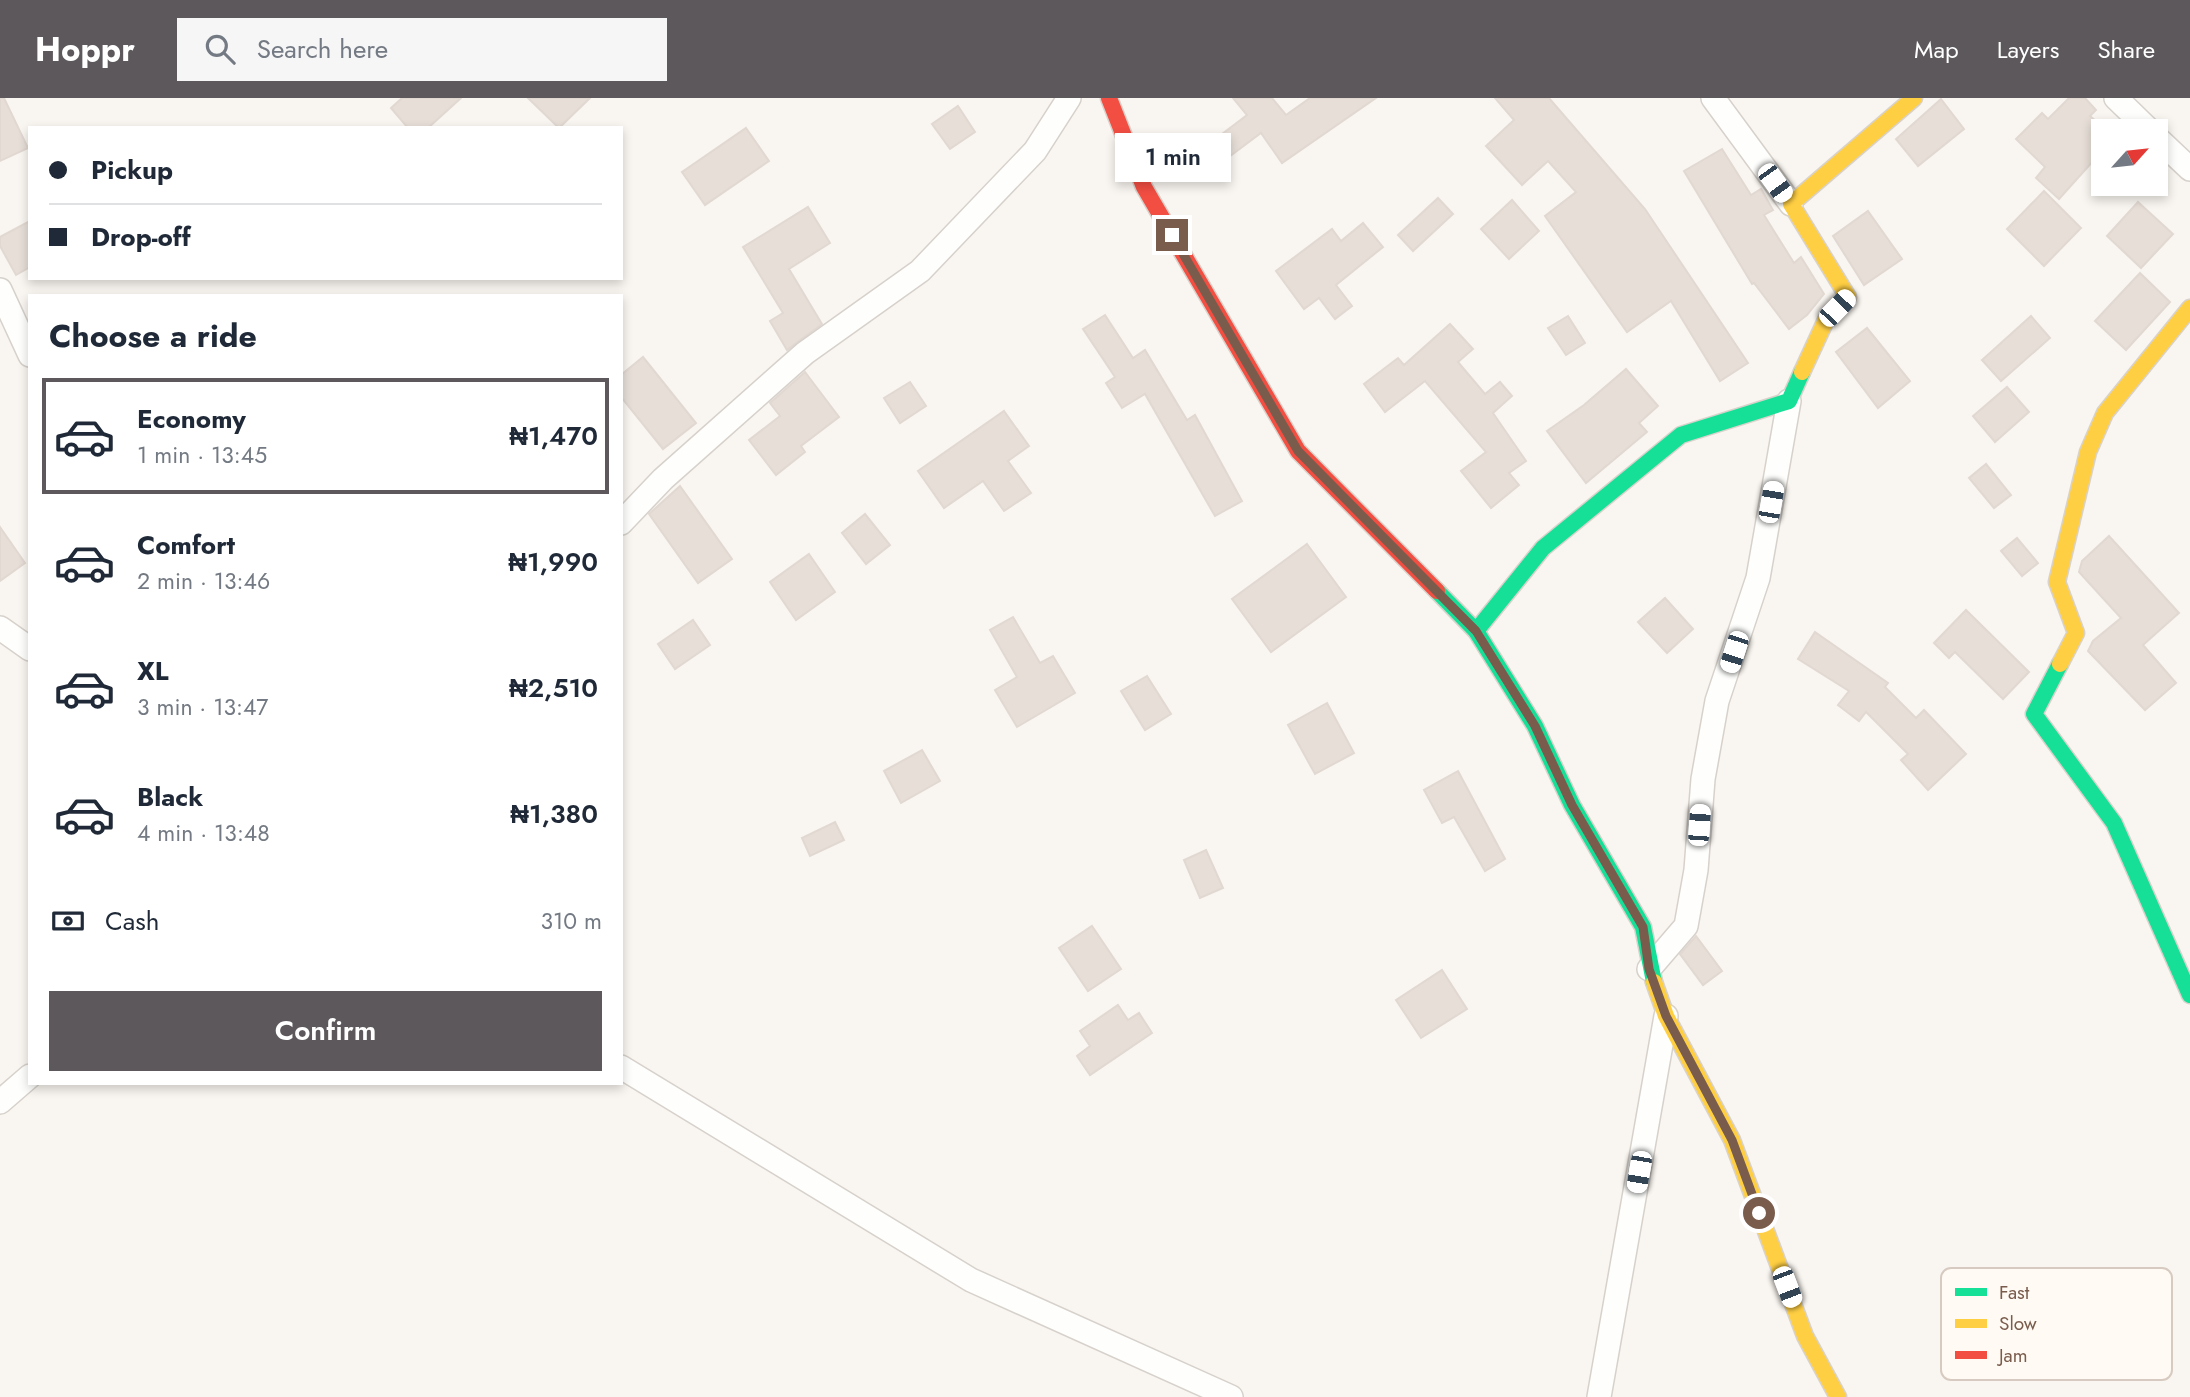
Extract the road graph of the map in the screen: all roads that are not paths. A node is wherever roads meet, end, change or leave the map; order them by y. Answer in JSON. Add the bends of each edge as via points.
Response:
{"nodes":[{"id":1,"x":1069,"y":98,"type":"edge"},
{"id":2,"x":1109,"y":98,"type":"edge"},
{"id":3,"x":1713,"y":98,"type":"edge"},
{"id":4,"x":1914,"y":98,"type":"edge"},
{"id":5,"x":2116,"y":98,"type":"edge"},
{"id":6,"x":2138,"y":119,"type":"edge"},
{"id":7,"x":2168,"y":148,"type":"edge"},
{"id":8,"x":2190,"y":169,"type":"edge"},
{"id":9,"x":1791,"y":204,"type":"junction"},
{"id":10,"x":0,"y":290,"type":"edge"},
{"id":11,"x":2190,"y":308,"type":"edge"},
{"id":12,"x":28,"y":351,"type":"edge"},
{"id":13,"x":1789,"y":401,"type":"junction"},
{"id":14,"x":623,"y":521,"type":"edge"},
{"id":15,"x":0,"y":628,"type":"edge"},
{"id":16,"x":1476,"y":631,"type":"junction"},
{"id":17,"x":28,"y":648,"type":"edge"},
{"id":18,"x":1649,"y":969,"type":"junction"},
{"id":19,"x":2190,"y":995,"type":"edge"},
{"id":20,"x":1666,"y":1016,"type":"junction"},
{"id":21,"x":623,"y":1068,"type":"edge"},
{"id":22,"x":28,"y":1078,"type":"edge"},
{"id":23,"x":0,"y":1102,"type":"edge"},
{"id":24,"x":1598,"y":1392,"type":"edge"},
{"id":25,"x":1231,"y":1397,"type":"edge"},
{"id":26,"x":1838,"y":1397,"type":"edge"}],
"edges":[{"from":1,"to":14,"type":"street","via":[[1035,151],[920,271],[805,353],[663,479]]},
{"from":2,"to":16,"type":"street","via":[[1144,187],[1298,451]]},
{"from":3,"to":9,"type":"street"},
{"from":4,"to":9,"type":"street"},
{"from":5,"to":6,"type":"street"},
{"from":7,"to":8,"type":"street"},
{"from":9,"to":13,"type":"street","via":[[1848,297],[1826,320]]},
{"from":10,"to":12,"type":"street"},
{"from":11,"to":19,"type":"street","via":[[2105,413],[2088,452],[2057,582],[2076,633],[2034,714],[2114,823]]},
{"from":13,"to":16,"type":"street","via":[[1681,435],[1543,548]]},
{"from":13,"to":18,"type":"street","via":[[1758,578],[1717,701],[1686,926]]},
{"from":15,"to":17,"type":"street"},
{"from":16,"to":18,"type":"street","via":[[1535,726],[1572,805],[1643,927]]},
{"from":18,"to":20,"type":"street"},
{"from":20,"to":24,"type":"street"},
{"from":20,"to":26,"type":"street","via":[[1732,1140],[1805,1336]]},
{"from":21,"to":25,"type":"street","via":[[971,1280]]},
{"from":22,"to":23,"type":"street"}]}
